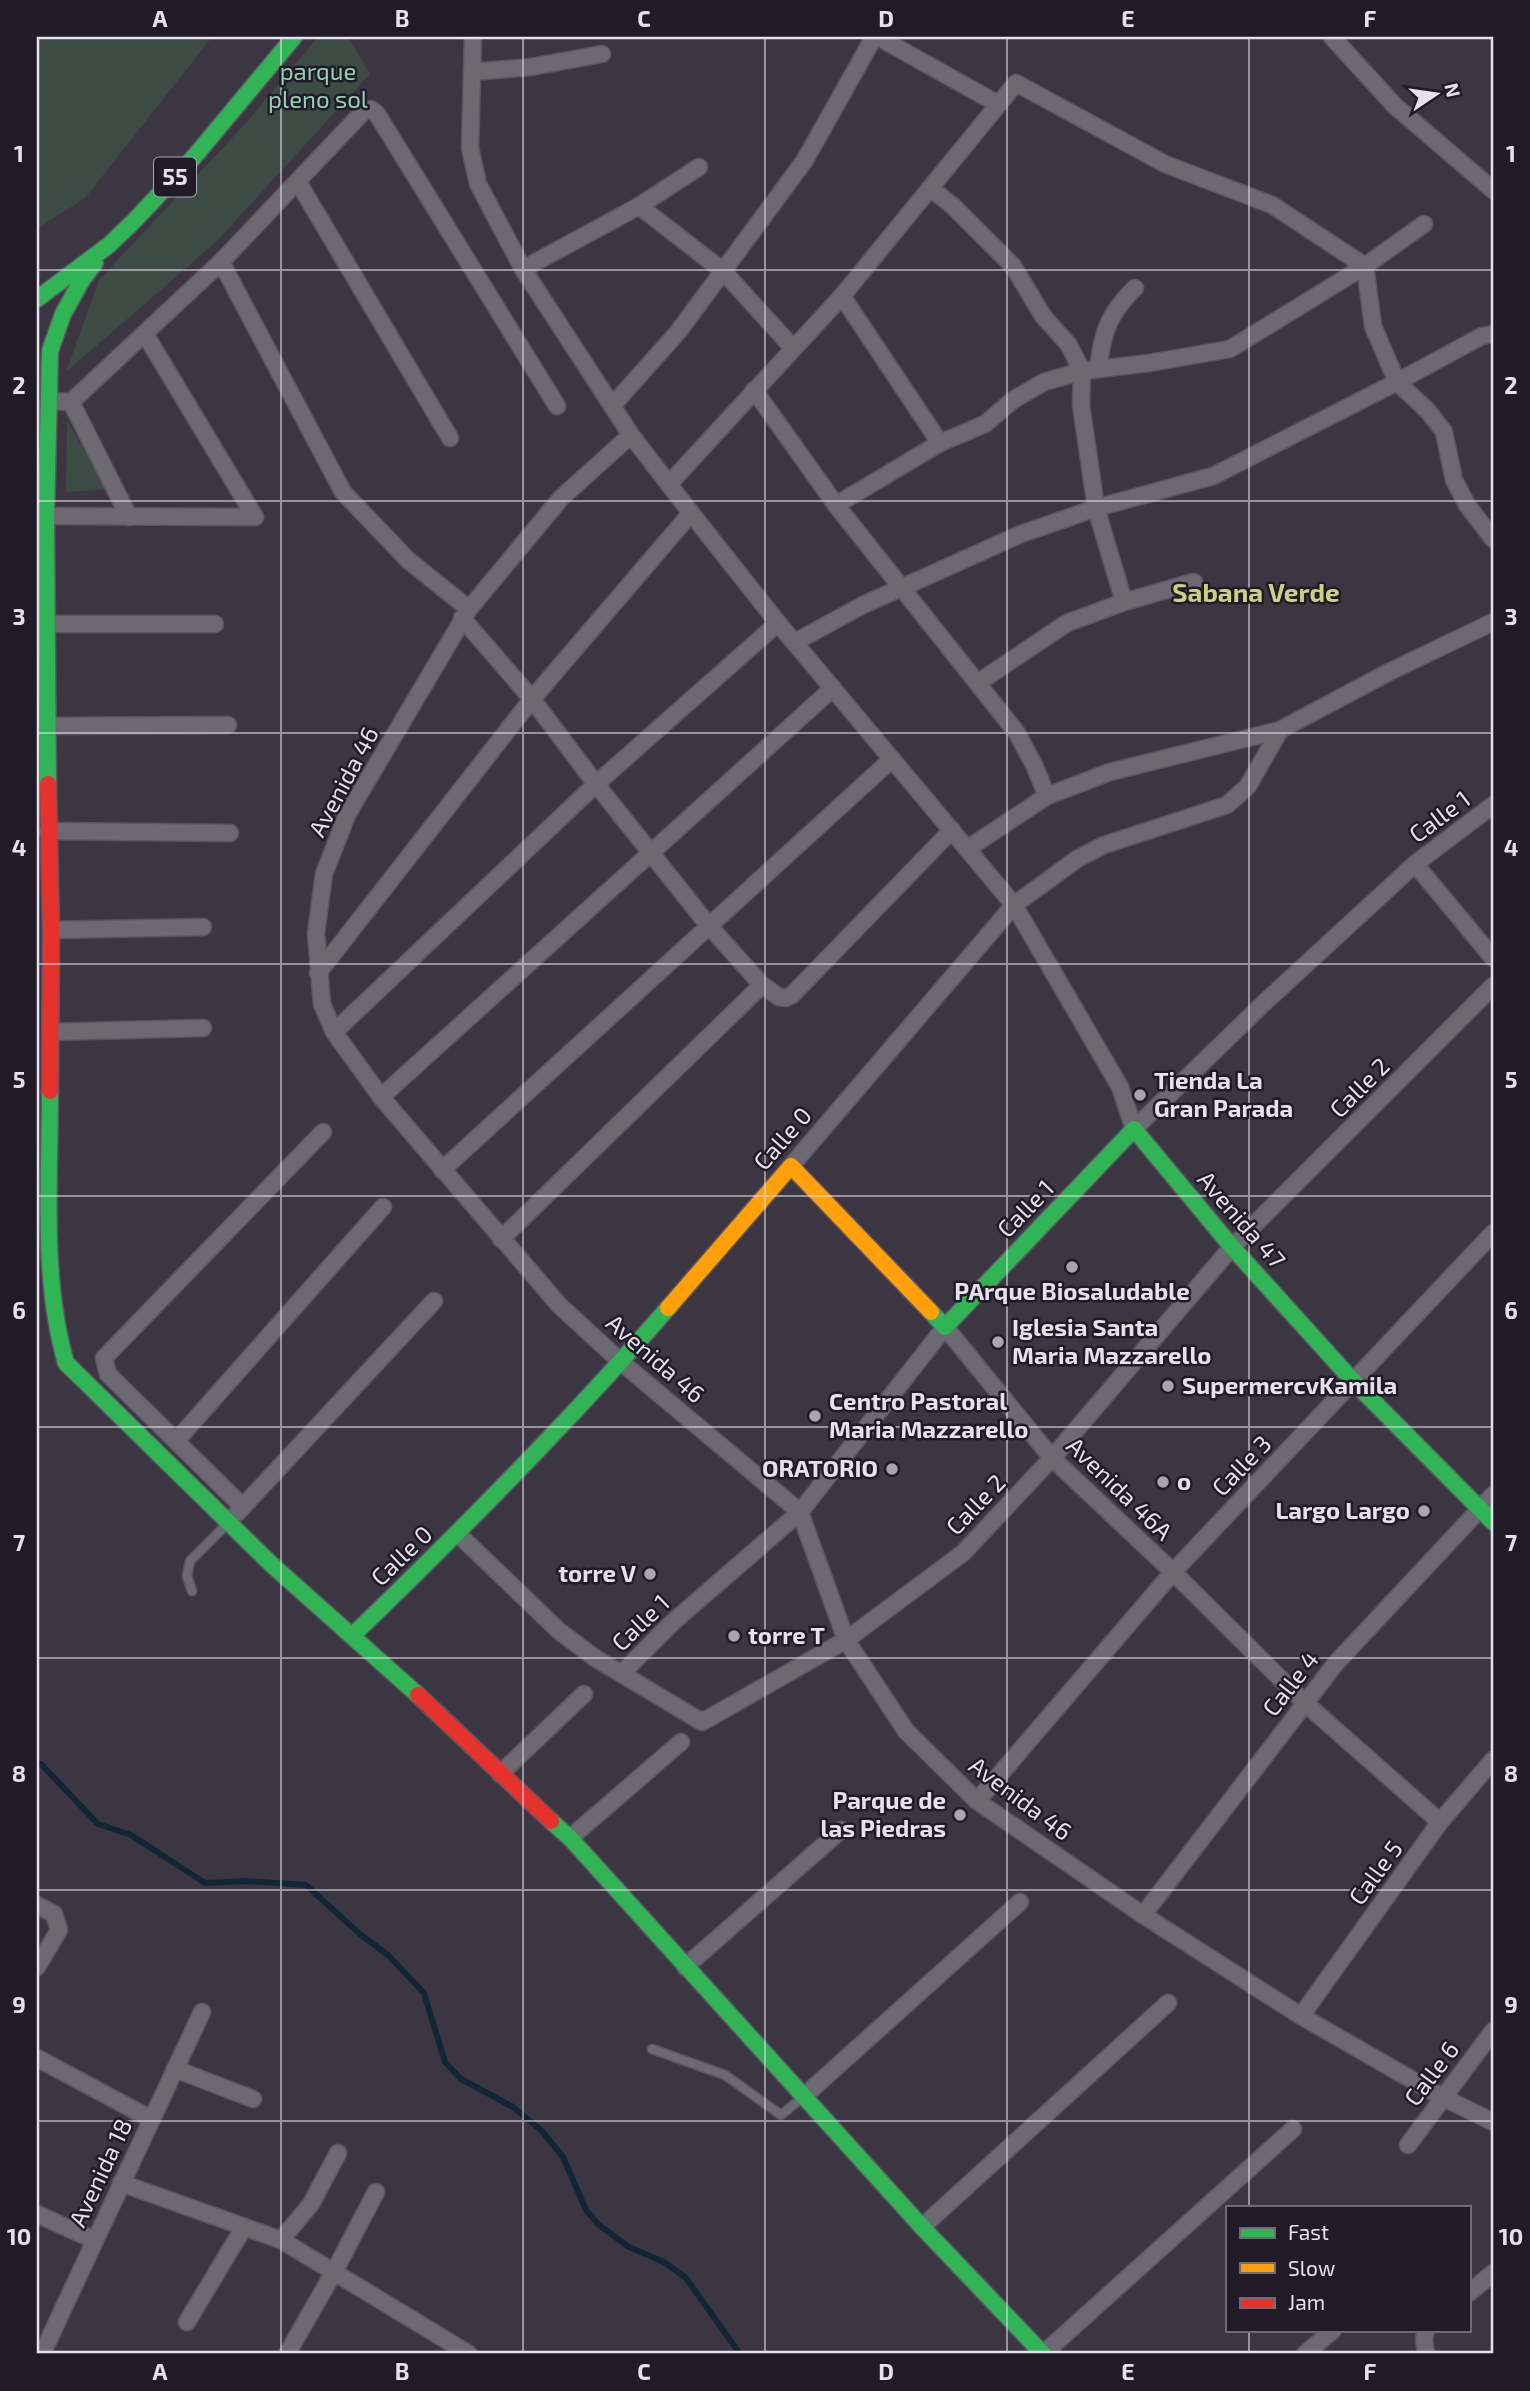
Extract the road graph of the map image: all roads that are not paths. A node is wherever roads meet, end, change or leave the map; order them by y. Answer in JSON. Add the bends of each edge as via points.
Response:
{"nodes":[{"id":1,"x":294,"y":37,"type":"edge"},
{"id":2,"x":473,"y":37,"type":"edge"},
{"id":3,"x":876,"y":37,"type":"edge"},
{"id":4,"x":1332,"y":37,"type":"edge"},
{"id":5,"x":602,"y":54,"type":"dead end"},
{"id":6,"x":472,"y":72,"type":"junction"},
{"id":7,"x":998,"y":104,"type":"junction"},
{"id":8,"x":699,"y":167,"type":"dead end"},
{"id":9,"x":298,"y":182,"type":"junction"},
{"id":10,"x":930,"y":188,"type":"junction"},
{"id":11,"x":1493,"y":190,"type":"edge"},
{"id":12,"x":639,"y":206,"type":"junction"},
{"id":13,"x":1423,"y":224,"type":"dead end"},
{"id":14,"x":109,"y":245,"type":"junction"},
{"id":15,"x":221,"y":262,"type":"junction"},
{"id":16,"x":1365,"y":266,"type":"junction"},
{"id":17,"x":523,"y":269,"type":"junction"},
{"id":18,"x":723,"y":271,"type":"junction"},
{"id":19,"x":1135,"y":288,"type":"dead end"},
{"id":20,"x":842,"y":296,"type":"junction"},
{"id":21,"x":37,"y":299,"type":"edge"},
{"id":22,"x":145,"y":334,"type":"junction"},
{"id":23,"x":1493,"y":334,"type":"edge"},
{"id":24,"x":38,"y":338,"type":"edge"},
{"id":25,"x":793,"y":348,"type":"junction"},
{"id":26,"x":50,"y":351,"type":"junction"},
{"id":27,"x":1098,"y":369,"type":"junction"},
{"id":28,"x":1082,"y":371,"type":"junction"},
{"id":29,"x":1397,"y":382,"type":"junction"},
{"id":30,"x":754,"y":390,"type":"junction"},
{"id":31,"x":49,"y":401,"type":"junction"},
{"id":32,"x":71,"y":402,"type":"junction"},
{"id":33,"x":557,"y":406,"type":"dead end"},
{"id":34,"x":612,"y":406,"type":"junction"},
{"id":35,"x":631,"y":435,"type":"junction"},
{"id":36,"x":450,"y":438,"type":"dead end"},
{"id":37,"x":940,"y":443,"type":"junction"},
{"id":38,"x":669,"y":484,"type":"junction"},
{"id":39,"x":836,"y":505,"type":"junction"},
{"id":40,"x":1096,"y":508,"type":"junction"},
{"id":41,"x":691,"y":513,"type":"junction"},
{"id":42,"x":46,"y":516,"type":"junction"},
{"id":43,"x":129,"y":517,"type":"junction"},
{"id":44,"x":1493,"y":539,"type":"edge"},
{"id":45,"x":1194,"y":582,"type":"dead end"},
{"id":46,"x":902,"y":588,"type":"junction"},
{"id":47,"x":1124,"y":602,"type":"junction"},
{"id":48,"x":466,"y":614,"type":"junction"},
{"id":49,"x":1493,"y":622,"type":"edge"},
{"id":50,"x":778,"y":623,"type":"junction"},
{"id":51,"x":46,"y":624,"type":"junction"},
{"id":52,"x":215,"y":624,"type":"dead end"},
{"id":53,"x":795,"y":642,"type":"junction"},
{"id":54,"x":979,"y":682,"type":"junction"},
{"id":55,"x":833,"y":688,"type":"junction"},
{"id":56,"x":532,"y":699,"type":"junction"},
{"id":57,"x":228,"y":725,"type":"dead end"},
{"id":58,"x":47,"y":726,"type":"junction"},
{"id":59,"x":1280,"y":730,"type":"junction"},
{"id":60,"x":892,"y":759,"type":"junction"},
{"id":61,"x":596,"y":784,"type":"junction"},
{"id":62,"x":1047,"y":796,"type":"junction"},
{"id":63,"x":1493,"y":805,"type":"edge"},
{"id":64,"x":952,"y":830,"type":"junction"},
{"id":65,"x":48,"y":831,"type":"junction"},
{"id":66,"x":230,"y":833,"type":"dead end"},
{"id":67,"x":967,"y":849,"type":"junction"},
{"id":68,"x":651,"y":853,"type":"junction"},
{"id":69,"x":1415,"y":864,"type":"junction"},
{"id":70,"x":1014,"y":905,"type":"junction"},
{"id":71,"x":709,"y":926,"type":"junction"},
{"id":72,"x":204,"y":927,"type":"dead end"},
{"id":73,"x":51,"y":930,"type":"junction"},
{"id":74,"x":1493,"y":958,"type":"edge"},
{"id":75,"x":318,"y":973,"type":"junction"},
{"id":76,"x":762,"y":985,"type":"junction"},
{"id":77,"x":1493,"y":986,"type":"edge"},
{"id":78,"x":203,"y":1028,"type":"dead end"},
{"id":79,"x":51,"y":1032,"type":"junction"},
{"id":80,"x":334,"y":1032,"type":"junction"},
{"id":81,"x":381,"y":1097,"type":"junction"},
{"id":82,"x":1135,"y":1129,"type":"junction"},
{"id":83,"x":323,"y":1132,"type":"dead end"},
{"id":84,"x":791,"y":1166,"type":"junction"},
{"id":85,"x":442,"y":1170,"type":"junction"},
{"id":86,"x":383,"y":1207,"type":"dead end"},
{"id":87,"x":1493,"y":1233,"type":"edge"},
{"id":88,"x":501,"y":1239,"type":"junction"},
{"id":89,"x":1232,"y":1247,"type":"junction"},
{"id":90,"x":434,"y":1301,"type":"dead end"},
{"id":91,"x":945,"y":1327,"type":"junction"},
{"id":92,"x":621,"y":1362,"type":"junction"},
{"id":93,"x":1354,"y":1382,"type":"junction"},
{"id":94,"x":176,"y":1441,"type":"junction"},
{"id":95,"x":1052,"y":1458,"type":"junction"},
{"id":96,"x":1493,"y":1495,"type":"edge"},
{"id":97,"x":243,"y":1507,"type":"junction"},
{"id":98,"x":1481,"y":1509,"type":"junction"},
{"id":99,"x":800,"y":1511,"type":"junction"},
{"id":100,"x":1493,"y":1522,"type":"edge"},
{"id":101,"x":228,"y":1523,"type":"junction"},
{"id":102,"x":458,"y":1534,"type":"junction"},
{"id":103,"x":1173,"y":1572,"type":"junction"},
{"id":104,"x":192,"y":1591,"type":"dead end"},
{"id":105,"x":352,"y":1636,"type":"junction"},
{"id":106,"x":846,"y":1640,"type":"junction"},
{"id":107,"x":621,"y":1674,"type":"junction"},
{"id":108,"x":584,"y":1694,"type":"dead end"},
{"id":109,"x":1305,"y":1703,"type":"junction"},
{"id":110,"x":681,"y":1742,"type":"dead end"},
{"id":111,"x":1493,"y":1760,"type":"edge"},
{"id":112,"x":499,"y":1774,"type":"junction"},
{"id":113,"x":977,"y":1801,"type":"junction"},
{"id":114,"x":1440,"y":1822,"type":"junction"},
{"id":115,"x":841,"y":1830,"type":"dead end"},
{"id":116,"x":570,"y":1838,"type":"junction"},
{"id":117,"x":1020,"y":1902,"type":"dead end"},
{"id":118,"x":37,"y":1905,"type":"edge"},
{"id":119,"x":1143,"y":1915,"type":"junction"},
{"id":120,"x":37,"y":1967,"type":"edge"},
{"id":121,"x":685,"y":1967,"type":"junction"},
{"id":122,"x":1168,"y":2003,"type":"dead end"},
{"id":123,"x":202,"y":2012,"type":"dead end"},
{"id":124,"x":1301,"y":2016,"type":"junction"},
{"id":125,"x":1493,"y":2031,"type":"edge"},
{"id":126,"x":652,"y":2049,"type":"dead end"},
{"id":127,"x":37,"y":2058,"type":"edge"},
{"id":128,"x":175,"y":2069,"type":"junction"},
{"id":129,"x":1442,"y":2097,"type":"junction"},
{"id":130,"x":803,"y":2098,"type":"junction"},
{"id":131,"x":253,"y":2099,"type":"dead end"},
{"id":132,"x":151,"y":2119,"type":"junction"},
{"id":133,"x":1493,"y":2122,"type":"edge"},
{"id":134,"x":1293,"y":2129,"type":"dead end"},
{"id":135,"x":1408,"y":2145,"type":"dead end"},
{"id":136,"x":338,"y":2153,"type":"dead end"},
{"id":137,"x":121,"y":2183,"type":"junction"},
{"id":138,"x":376,"y":2192,"type":"dead end"},
{"id":139,"x":37,"y":2214,"type":"edge"},
{"id":140,"x":244,"y":2227,"type":"junction"},
{"id":141,"x":922,"y":2227,"type":"junction"},
{"id":142,"x":94,"y":2240,"type":"junction"},
{"id":143,"x":281,"y":2240,"type":"junction"},
{"id":144,"x":334,"y":2272,"type":"junction"},
{"id":145,"x":1493,"y":2273,"type":"edge"},
{"id":146,"x":1470,"y":2292,"type":"edge"},
{"id":147,"x":187,"y":2322,"type":"dead end"},
{"id":148,"x":1331,"y":2332,"type":"edge"},
{"id":149,"x":1426,"y":2332,"type":"edge"},
{"id":150,"x":42,"y":2354,"type":"edge"},
{"id":151,"x":286,"y":2354,"type":"edge"},
{"id":152,"x":469,"y":2354,"type":"edge"},
{"id":153,"x":1043,"y":2354,"type":"edge"},
{"id":154,"x":1305,"y":2354,"type":"edge"},
{"id":155,"x":1426,"y":2354,"type":"edge"}],
"edges":[{"from":1,"to":14,"type":"main road","number":"55","via":[[194,157]]},
{"from":2,"to":6,"type":"street","name":"Avenida 47"},
{"from":3,"to":7,"type":"street"},
{"from":3,"to":18,"type":"street","via":[[805,160]]},
{"from":4,"to":11,"type":"street","via":[[1395,106]]},
{"from":5,"to":6,"type":"street"},
{"from":6,"to":17,"type":"street","name":"Avenida 47","via":[[470,148],[478,184]]},
{"from":7,"to":10,"type":"street"},
{"from":7,"to":16,"type":"street","via":[[1016,83],[1165,164],[1272,205]]},
{"from":8,"to":12,"type":"street"},
{"from":9,"to":15,"type":"street"},
{"from":9,"to":33,"type":"street","via":[[363,112],[371,109],[377,114]]},
{"from":9,"to":36,"type":"street"},
{"from":10,"to":20,"type":"street"},
{"from":10,"to":28,"type":"street","via":[[1013,266]]},
{"from":12,"to":17,"type":"street"},
{"from":12,"to":18,"type":"street"},
{"from":13,"to":16,"type":"street"},
{"from":14,"to":21,"type":"main road","number":"55"},
{"from":14,"to":26,"type":"main road","via":[[75,291]]},
{"from":15,"to":22,"type":"street"},
{"from":15,"to":48,"type":"street","via":[[342,492]]},
{"from":16,"to":27,"type":"street","via":[[1230,349]]},
{"from":16,"to":29,"type":"street","via":[[1373,326]]},
{"from":17,"to":34,"type":"street","name":"Avenida 47"},
{"from":18,"to":25,"type":"street"},
{"from":18,"to":34,"type":"street"},
{"from":19,"to":27,"type":"street","via":[[1120,302],[1102,335]]},
{"from":20,"to":25,"type":"street"},
{"from":20,"to":37,"type":"street"},
{"from":22,"to":32,"type":"street"},
{"from":22,"to":43,"type":"street","via":[[255,517]]},
{"from":23,"to":29,"type":"street"},
{"from":24,"to":26,"type":"main road"},
{"from":25,"to":30,"type":"street"},
{"from":26,"to":31,"type":"main road"},
{"from":27,"to":28,"type":"street"},
{"from":28,"to":37,"type":"street","via":[[1044,382],[985,424]]},
{"from":28,"to":40,"type":"street"},
{"from":29,"to":40,"type":"street","via":[[1213,476]]},
{"from":29,"to":44,"type":"street","via":[[1444,432],[1454,480]]},
{"from":30,"to":38,"type":"street"},
{"from":30,"to":39,"type":"street"},
{"from":31,"to":32,"type":"street"},
{"from":31,"to":42,"type":"main road"},
{"from":32,"to":43,"type":"street"},
{"from":34,"to":35,"type":"street","name":"Avenida 47"},
{"from":35,"to":38,"type":"street","name":"Avenida 47"},
{"from":35,"to":48,"type":"street","name":"Avenida 46","via":[[561,498]]},
{"from":37,"to":39,"type":"street"},
{"from":38,"to":41,"type":"street","name":"Avenida 47"},
{"from":39,"to":46,"type":"street"},
{"from":40,"to":46,"type":"street","via":[[1021,534]]},
{"from":40,"to":47,"type":"street"},
{"from":41,"to":50,"type":"street","name":"Avenida 47"},
{"from":41,"to":56,"type":"street"},
{"from":42,"to":43,"type":"street"},
{"from":42,"to":51,"type":"main road"},
{"from":45,"to":47,"type":"street"},
{"from":46,"to":53,"type":"street"},
{"from":46,"to":54,"type":"street"},
{"from":47,"to":54,"type":"street","via":[[1067,623]]},
{"from":48,"to":56,"type":"street"},
{"from":48,"to":75,"type":"street","name":"Avenida 46","via":[[347,815],[324,874],[316,933]]},
{"from":49,"to":59,"type":"street"},
{"from":50,"to":53,"type":"street","name":"Avenida 47"},
{"from":50,"to":61,"type":"street"},
{"from":51,"to":52,"type":"street"},
{"from":51,"to":58,"type":"main road"},
{"from":53,"to":55,"type":"street","name":"Avenida 47"},
{"from":54,"to":62,"type":"street","via":[[1017,733]]},
{"from":55,"to":60,"type":"street","name":"Avenida 47"},
{"from":55,"to":68,"type":"street"},
{"from":56,"to":61,"type":"street"},
{"from":56,"to":75,"type":"street"},
{"from":57,"to":58,"type":"street"},
{"from":58,"to":65,"type":"main road"},
{"from":59,"to":62,"type":"street","via":[[1110,772]]},
{"from":59,"to":70,"type":"street","name":"Calle 0","via":[[1248,786],[1227,805],[1104,845]]},
{"from":60,"to":64,"type":"street","name":"Avenida 47"},
{"from":60,"to":71,"type":"street"},
{"from":61,"to":68,"type":"street"},
{"from":61,"to":80,"type":"street"},
{"from":62,"to":67,"type":"street"},
{"from":63,"to":69,"type":"street","name":"Calle 1"},
{"from":64,"to":67,"type":"street","name":"Avenida 47"},
{"from":64,"to":76,"type":"street","via":[[792,995],[779,997]]},
{"from":65,"to":66,"type":"street"},
{"from":65,"to":73,"type":"main road"},
{"from":67,"to":70,"type":"street","name":"Avenida 47"},
{"from":68,"to":71,"type":"street"},
{"from":68,"to":81,"type":"street"},
{"from":69,"to":74,"type":"street"},
{"from":69,"to":82,"type":"street","name":"Calle 1"},
{"from":70,"to":82,"type":"street","name":"Avenida 47","via":[[1121,1087]]},
{"from":70,"to":84,"type":"street","name":"Calle 0"},
{"from":71,"to":76,"type":"street"},
{"from":71,"to":85,"type":"street"},
{"from":72,"to":73,"type":"street"},
{"from":73,"to":79,"type":"main road"},
{"from":75,"to":80,"type":"street","name":"Avenida 46","via":[[322,1004]]},
{"from":76,"to":88,"type":"street"},
{"from":77,"to":89,"type":"street","name":"Calle 2"},
{"from":78,"to":79,"type":"street"},
{"from":79,"to":101,"type":"main road","via":[[50,1245],[56,1329],[66,1363]]},
{"from":80,"to":81,"type":"street","name":"Avenida 46"},
{"from":81,"to":85,"type":"street","name":"Avenida 46"},
{"from":82,"to":89,"type":"main road","name":"Avenida 47"},
{"from":82,"to":91,"type":"main road","name":"Calle 1"},
{"from":83,"to":94,"type":"street","via":[[104,1358],[108,1374]]},
{"from":84,"to":91,"type":"main road","name":"Avenida 46A"},
{"from":84,"to":92,"type":"main road","name":"Calle 0"},
{"from":85,"to":88,"type":"street","name":"Avenida 46"},
{"from":86,"to":94,"type":"street"},
{"from":87,"to":93,"type":"street","name":"Calle 3"},
{"from":88,"to":92,"type":"street","name":"Avenida 46","via":[[559,1305]]},
{"from":89,"to":93,"type":"main road","name":"Avenida 47"},
{"from":89,"to":95,"type":"street","name":"Calle 2"},
{"from":90,"to":97,"type":"street"},
{"from":91,"to":95,"type":"street","name":"Avenida 46A"},
{"from":91,"to":99,"type":"street","name":"Calle 1"},
{"from":92,"to":99,"type":"street","name":"Avenida 46"},
{"from":92,"to":102,"type":"main road","name":"Calle 0"},
{"from":93,"to":98,"type":"main road","name":"Avenida 47"},
{"from":93,"to":103,"type":"street","name":"Calle 3"},
{"from":94,"to":97,"type":"street"},
{"from":95,"to":103,"type":"street","name":"Avenida 46A"},
{"from":95,"to":106,"type":"street","name":"Calle 2","via":[[963,1553]]},
{"from":96,"to":98,"type":"street","name":"Calle 4"},
{"from":97,"to":101,"type":"street"},
{"from":98,"to":100,"type":"main road","name":"Avenida 47"},
{"from":98,"to":109,"type":"street","name":"Calle 4","via":[[1336,1663]]},
{"from":99,"to":106,"type":"street","name":"Avenida 46"},
{"from":99,"to":107,"type":"street","name":"Calle 1"},
{"from":101,"to":104,"type":"lane","via":[[190,1561],[187,1576]]},
{"from":101,"to":105,"type":"main road"},
{"from":102,"to":105,"type":"main road","name":"Calle 0"},
{"from":102,"to":107,"type":"street","via":[[559,1632]]},
{"from":103,"to":109,"type":"street","name":"Avenida 46A"},
{"from":103,"to":113,"type":"street","name":"Calle 3"},
{"from":105,"to":112,"type":"main road"},
{"from":106,"to":107,"type":"street","name":"Calle 2","via":[[702,1722]]},
{"from":106,"to":113,"type":"street","name":"Avenida 46","via":[[906,1731]]},
{"from":108,"to":112,"type":"street"},
{"from":109,"to":114,"type":"street","name":"Avenida 46A"},
{"from":109,"to":119,"type":"street","name":"Calle 4"},
{"from":110,"to":116,"type":"street"},
{"from":111,"to":114,"type":"street","name":"Calle 5"},
{"from":112,"to":116,"type":"main road"},
{"from":113,"to":119,"type":"street","name":"Avenida 46"},
{"from":114,"to":124,"type":"street","name":"Calle 5"},
{"from":115,"to":121,"type":"street"},
{"from":116,"to":121,"type":"main road"},
{"from":117,"to":130,"type":"street"},
{"from":118,"to":120,"type":"street","via":[[54,1914],[59,1930]]},
{"from":119,"to":124,"type":"street","name":"Avenida 46"},
{"from":121,"to":130,"type":"main road"},
{"from":122,"to":141,"type":"street"},
{"from":123,"to":128,"type":"street","name":"Avenida 18"},
{"from":124,"to":129,"type":"street","name":"Avenida 46"},
{"from":125,"to":129,"type":"street","name":"Calle 6"},
{"from":126,"to":130,"type":"lane","via":[[725,2075],[781,2115]]},
{"from":127,"to":132,"type":"street"},
{"from":128,"to":131,"type":"street"},
{"from":128,"to":132,"type":"street","name":"Avenida 18"},
{"from":129,"to":133,"type":"street","name":"Avenida 46"},
{"from":129,"to":135,"type":"street","name":"Calle 6"},
{"from":130,"to":141,"type":"main road"},
{"from":132,"to":137,"type":"street","name":"Avenida 18"},
{"from":134,"to":153,"type":"street"},
{"from":136,"to":143,"type":"street","via":[[311,2204]]},
{"from":137,"to":140,"type":"street"},
{"from":137,"to":142,"type":"street","name":"Avenida 18"},
{"from":138,"to":144,"type":"street"},
{"from":139,"to":142,"type":"street"},
{"from":140,"to":143,"type":"street"},
{"from":140,"to":147,"type":"street"},
{"from":141,"to":153,"type":"main road"},
{"from":142,"to":150,"type":"street","name":"Avenida 18"},
{"from":143,"to":144,"type":"street"},
{"from":144,"to":151,"type":"street"},
{"from":144,"to":152,"type":"street"},
{"from":145,"to":146,"type":"street"},
{"from":148,"to":154,"type":"street"},
{"from":149,"to":155,"type":"street"}]}
